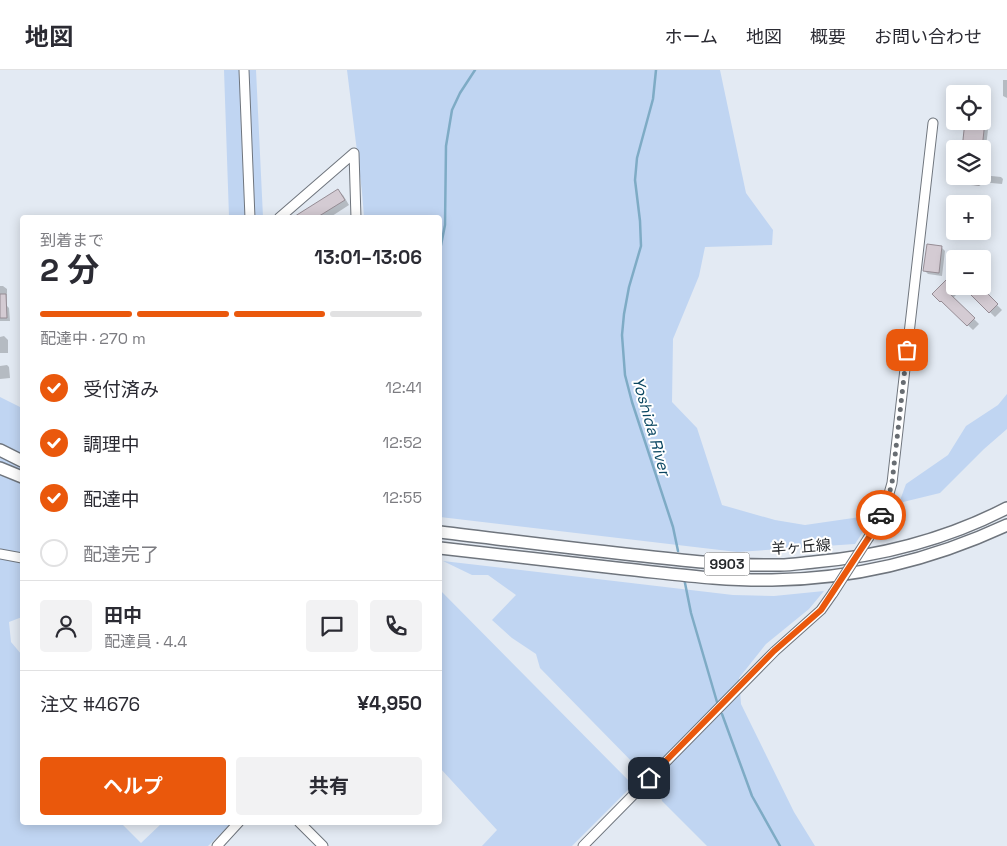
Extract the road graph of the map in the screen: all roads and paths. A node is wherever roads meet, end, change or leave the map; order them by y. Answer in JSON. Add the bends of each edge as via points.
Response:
{"nodes":[{"id":1,"x":244,"y":70,"type":"edge"},
{"id":2,"x":933,"y":123,"type":"dead end"},
{"id":3,"x":250,"y":215,"type":"edge"},
{"id":4,"x":282,"y":215,"type":"edge"},
{"id":5,"x":356,"y":215,"type":"edge"},
{"id":6,"x":0,"y":450,"type":"edge"},
{"id":7,"x":20,"y":460,"type":"edge"},
{"id":8,"x":0,"y":468,"type":"edge"},
{"id":9,"x":20,"y":477,"type":"edge"},
{"id":10,"x":1007,"y":508,"type":"edge"},
{"id":11,"x":1007,"y":525,"type":"edge"},
{"id":12,"x":442,"y":532,"type":"edge"},
{"id":13,"x":442,"y":548,"type":"edge"},
{"id":14,"x":0,"y":554,"type":"edge"},
{"id":15,"x":20,"y":558,"type":"edge"},
{"id":16,"x":236,"y":825,"type":"edge"},
{"id":17,"x":302,"y":825,"type":"edge"},
{"id":18,"x":217,"y":846,"type":"edge"},
{"id":19,"x":323,"y":846,"type":"edge"},
{"id":20,"x":583,"y":846,"type":"edge"}],
"edges":[{"from":1,"to":3,"type":"lane"},
{"from":2,"to":20,"type":"lane","bridge":true,"via":[[892,483],[884,510],[821,610],[774,651]]},
{"from":4,"to":5,"type":"lane","via":[[354,153]]},
{"from":6,"to":7,"type":"main road"},
{"from":8,"to":9,"type":"main road"},
{"from":10,"to":12,"type":"main road","name":"羊ヶ丘線","number":"9903","via":[[957,530],[902,547],[782,565],[690,561]]},
{"from":11,"to":13,"type":"main road","name":"羊ヶ丘線","number":"9903","via":[[910,562],[812,578],[773,580],[733,580]]},
{"from":14,"to":15,"type":"lane"},
{"from":16,"to":18,"type":"lane"},
{"from":17,"to":19,"type":"lane"}]}
